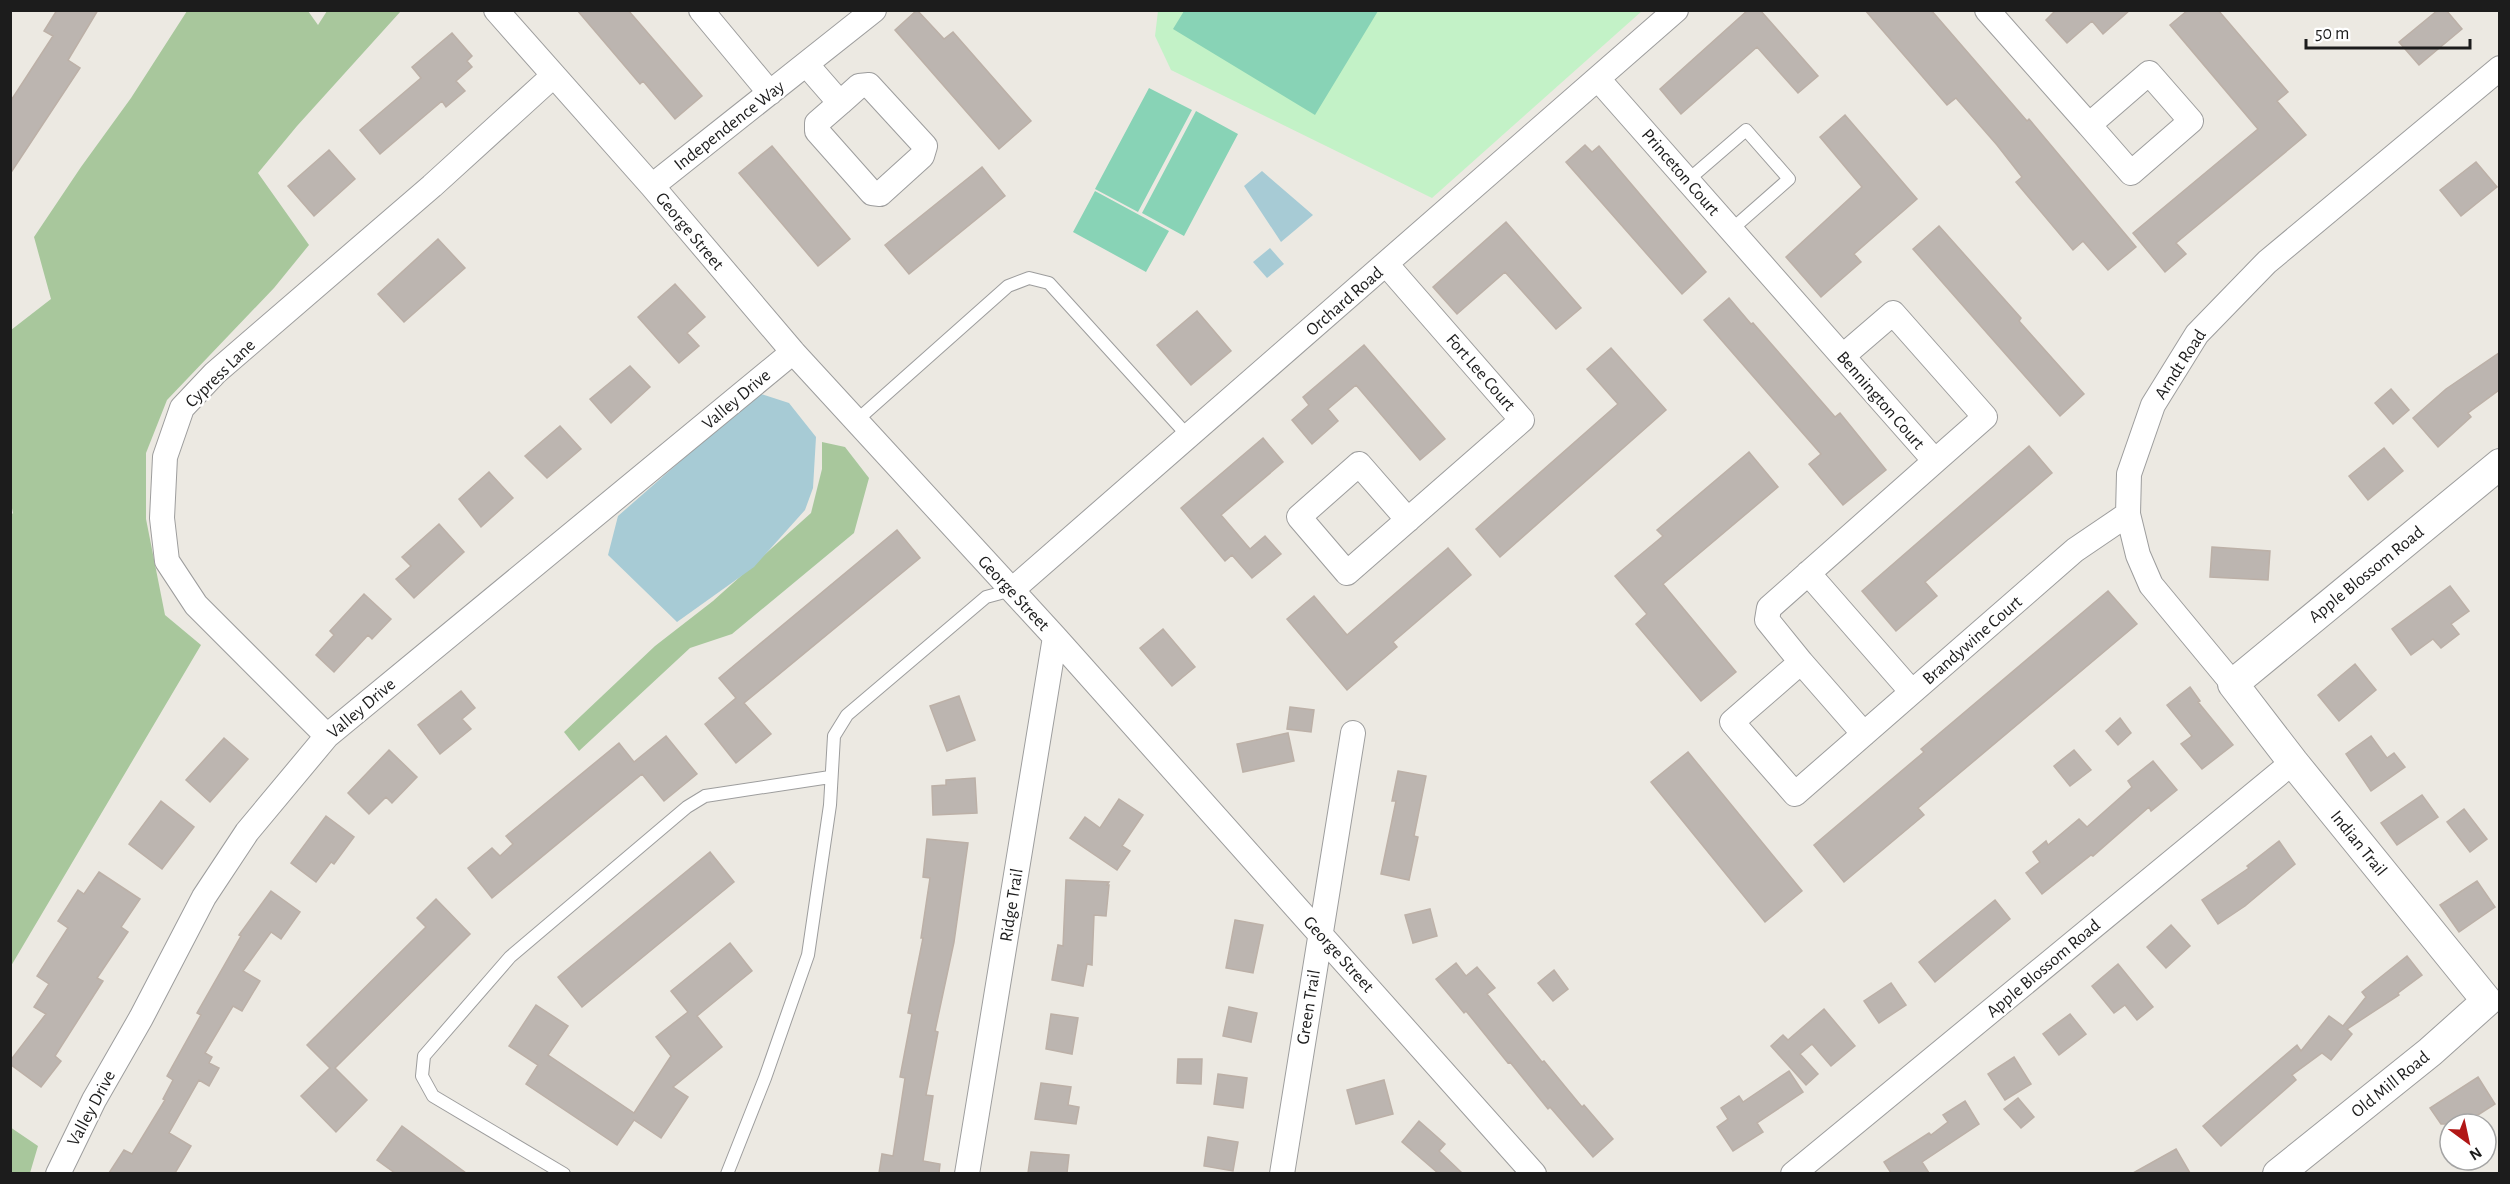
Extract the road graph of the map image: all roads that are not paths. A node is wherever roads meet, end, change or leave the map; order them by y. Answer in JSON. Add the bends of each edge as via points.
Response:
{"nodes":[{"id":1,"x":496,"y":10,"type":"edge"},
{"id":2,"x":701,"y":10,"type":"edge"},
{"id":3,"x":874,"y":10,"type":"edge"},
{"id":4,"x":1676,"y":10,"type":"edge"},
{"id":5,"x":1987,"y":11,"type":"edge"},
{"id":6,"x":806,"y":64,"type":"junction"},
{"id":7,"x":2499,"y":68,"type":"edge"},
{"id":8,"x":553,"y":76,"type":"junction"},
{"id":9,"x":1598,"y":79,"type":"junction"},
{"id":10,"x":770,"y":93,"type":"junction"},
{"id":11,"x":840,"y":103,"type":"junction"},
{"id":12,"x":2089,"y":125,"type":"dead end"},
{"id":13,"x":1688,"y":180,"type":"junction"},
{"id":14,"x":652,"y":186,"type":"junction"},
{"id":15,"x":1731,"y":230,"type":"junction"},
{"id":16,"x":1386,"y":264,"type":"junction"},
{"id":17,"x":1763,"y":266,"type":"joint"},
{"id":18,"x":793,"y":352,"type":"junction"},
{"id":19,"x":1843,"y":356,"type":"junction"},
{"id":20,"x":856,"y":421,"type":"junction"},
{"id":21,"x":1188,"y":436,"type":"junction"},
{"id":22,"x":1935,"y":461,"type":"junction"},
{"id":23,"x":2499,"y":464,"type":"edge"},
{"id":24,"x":2128,"y":514,"type":"junction"},
{"id":25,"x":1408,"y":520,"type":"junction"},
{"id":26,"x":1808,"y":573,"type":"junction"},
{"id":27,"x":1012,"y":590,"type":"junction"},
{"id":28,"x":1055,"y":637,"type":"junction"},
{"id":29,"x":1801,"y":662,"type":"junction"},
{"id":30,"x":2233,"y":684,"type":"junction"},
{"id":31,"x":1912,"y":692,"type":"junction"},
{"id":32,"x":1353,"y":733,"type":"dead end"},
{"id":33,"x":1864,"y":734,"type":"junction"},
{"id":34,"x":327,"y":736,"type":"junction"},
{"id":35,"x":2293,"y":762,"type":"junction"},
{"id":36,"x":830,"y":777,"type":"junction"},
{"id":37,"x":1319,"y":933,"type":"junction"},
{"id":38,"x":2493,"y":995,"type":"edge"},
{"id":39,"x":58,"y":1173,"type":"edge"},
{"id":40,"x":564,"y":1173,"type":"edge"},
{"id":41,"x":727,"y":1173,"type":"edge"},
{"id":42,"x":967,"y":1173,"type":"edge"},
{"id":43,"x":1282,"y":1173,"type":"edge"},
{"id":44,"x":1534,"y":1173,"type":"edge"},
{"id":45,"x":1793,"y":1173,"type":"edge"},
{"id":46,"x":2278,"y":1173,"type":"edge"}],
"edges":[{"from":1,"to":8,"type":"street","name":"George Street"},
{"from":2,"to":10,"type":"street"},
{"from":3,"to":6,"type":"street","name":"Independence Way"},
{"from":4,"to":9,"type":"street","name":"Orchard Road"},
{"from":5,"to":12,"type":"street"},
{"from":6,"to":10,"type":"street","name":"Independence Way"},
{"from":6,"to":11,"type":"street"},
{"from":7,"to":24,"type":"street","name":"Arndt Road","via":[[2268,262],[2197,334],[2153,405],[2139,440],[2129,474]]},
{"from":8,"to":14,"type":"street","name":"George Street"},
{"from":8,"to":34,"type":"street","name":"Cypress Lane","via":[[215,373],[182,408],[165,457],[162,518],[167,561],[195,605]]},
{"from":9,"to":13,"type":"street","name":"Princeton Court"},
{"from":9,"to":16,"type":"street","name":"Orchard Road"},
{"from":10,"to":14,"type":"street","name":"Independence Way"},
{"from":11,"to":11,"type":"street","via":[[859,86],[869,85],[924,146],[922,156],[880,194],[872,193],[817,132],[817,123]]},
{"from":13,"to":15,"type":"street","name":"Princeton Court"},
{"from":13,"to":15,"type":"lane","via":[[1746,130],[1789,179]]},
{"from":14,"to":18,"type":"street","name":"George Street"},
{"from":15,"to":17,"type":"street","name":"Princeton Court"},
{"from":16,"to":21,"type":"street","name":"Orchard Road"},
{"from":16,"to":25,"type":"street","name":"Fort Lee Court","via":[[1522,420]]},
{"from":17,"to":19,"type":"street","name":"Bennington Court"},
{"from":18,"to":20,"type":"street","name":"George Street"},
{"from":18,"to":34,"type":"street","name":"Valley Drive"},
{"from":19,"to":22,"type":"street","name":"Bennington Court"},
{"from":19,"to":22,"type":"street","via":[[1893,313],[1985,417]]},
{"from":20,"to":21,"type":"lane","via":[[1008,286],[1029,278],[1048,283]]},
{"from":20,"to":27,"type":"street","name":"George Street"},
{"from":21,"to":27,"type":"street","name":"Orchard Road"},
{"from":22,"to":26,"type":"street","name":"Bennington Court"},
{"from":23,"to":30,"type":"street","name":"Apple Blossom Road"},
{"from":24,"to":30,"type":"street","name":"Arndt Road","via":[[2138,555],[2151,585]]},
{"from":24,"to":31,"type":"street","name":"Brandywine Court","via":[[2075,550]]},
{"from":25,"to":25,"type":"street","name":"Fort Lee Court","via":[[1347,573],[1299,517],[1359,464]]},
{"from":26,"to":29,"type":"street","name":"Bennington Court","via":[[1769,608],[1767,620]]},
{"from":26,"to":31,"type":"street","name":"Brandywine Court"},
{"from":27,"to":28,"type":"street","name":"George Street"},
{"from":27,"to":36,"type":"lane","via":[[986,597],[847,715],[834,736]]},
{"from":28,"to":37,"type":"street","name":"George Street"},
{"from":28,"to":42,"type":"street","name":"Ridge Trail"},
{"from":29,"to":33,"type":"street","name":"Bennington Court"},
{"from":29,"to":33,"type":"street","via":[[1732,722],[1795,794]]},
{"from":30,"to":35,"type":"street","name":"Indian Trail"},
{"from":31,"to":33,"type":"street"},
{"from":32,"to":37,"type":"street","name":"Green Trail"},
{"from":34,"to":39,"type":"street","name":"Valley Drive","via":[[248,832],[204,897]]},
{"from":35,"to":38,"type":"street","name":"Indian Trail"},
{"from":35,"to":45,"type":"street","name":"Apple Blossom Road"},
{"from":36,"to":40,"type":"lane","via":[[705,796],[687,807],[510,957],[424,1056],[422,1076],[433,1096]]},
{"from":36,"to":41,"type":"lane","via":[[830,805],[808,955]]},
{"from":37,"to":43,"type":"street","name":"Green Trail"},
{"from":37,"to":44,"type":"street","name":"George Street"},
{"from":38,"to":46,"type":"street","name":"Old Mill Road","via":[[2430,1052]]}]}
